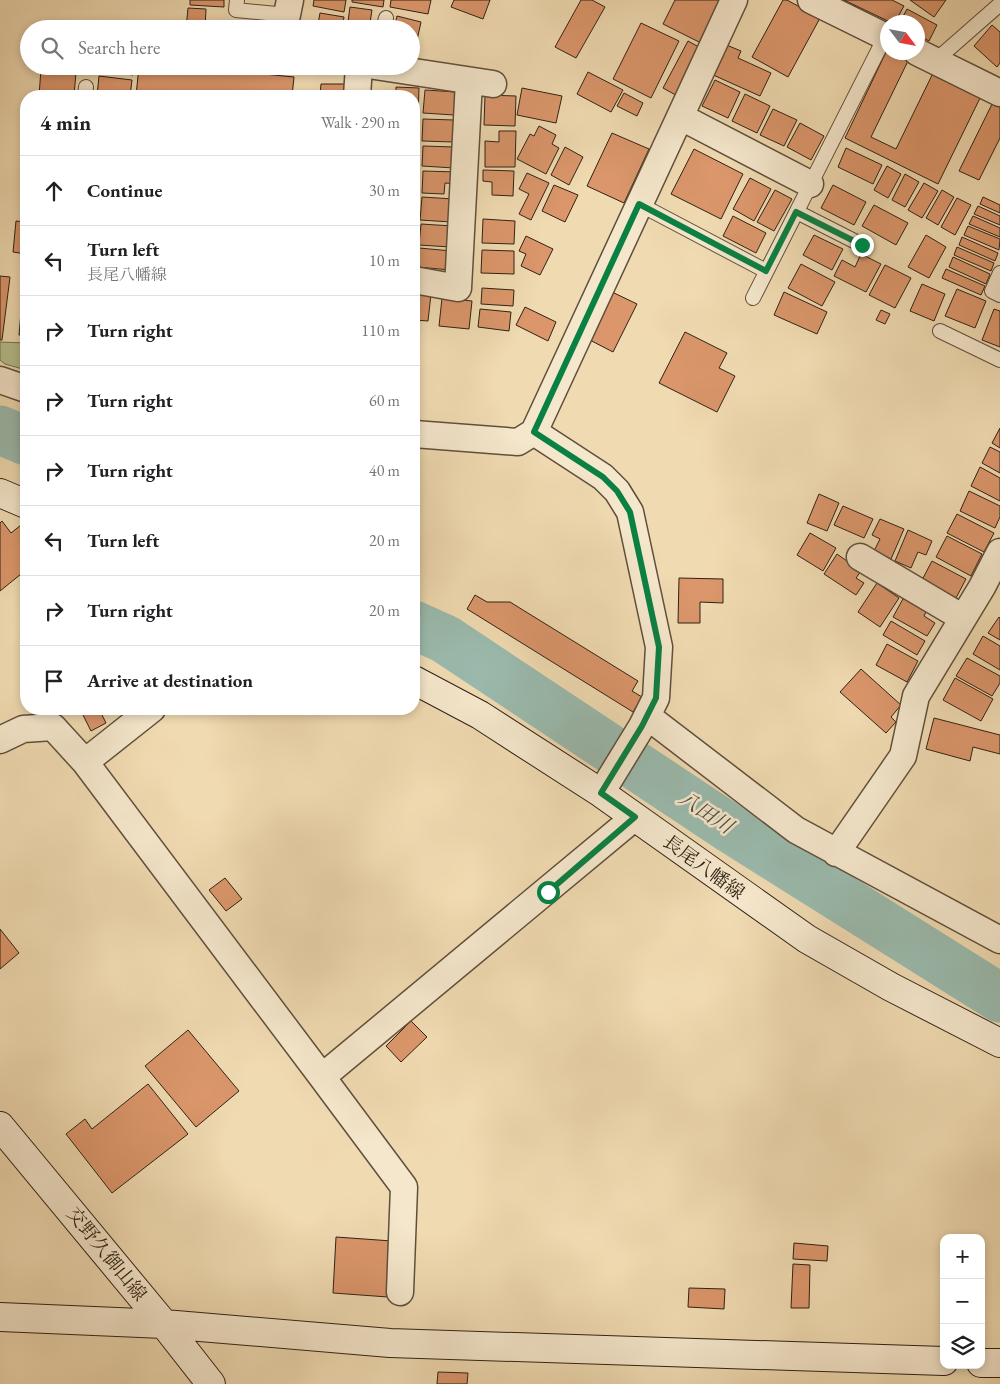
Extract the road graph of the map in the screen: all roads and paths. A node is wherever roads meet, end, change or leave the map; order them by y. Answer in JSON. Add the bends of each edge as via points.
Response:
{"nodes":[{"id":1,"x":237,"y":0,"type":"edge"},
{"id":2,"x":734,"y":0,"type":"edge"},
{"id":3,"x":817,"y":2,"type":"edge"},
{"id":4,"x":1000,"y":4,"type":"edge"},
{"id":5,"x":287,"y":15,"type":"edge"},
{"id":6,"x":880,"y":34,"type":"edge"},
{"id":7,"x":880,"y":49,"type":"edge"},
{"id":8,"x":926,"y":57,"type":"edge"},
{"id":9,"x":420,"y":73,"type":"edge"},
{"id":10,"x":358,"y":75,"type":"edge"},
{"id":11,"x":357,"y":90,"type":"edge"},
{"id":12,"x":1000,"y":93,"type":"edge"},
{"id":13,"x":681,"y":117,"type":"junction"},
{"id":14,"x":810,"y":184,"type":"junction"},
{"id":15,"x":639,"y":204,"type":"junction"},
{"id":16,"x":796,"y":212,"type":"junction"},
{"id":17,"x":862,"y":245,"type":"dead end"},
{"id":18,"x":766,"y":271,"type":"junction"},
{"id":19,"x":1000,"y":273,"type":"edge"},
{"id":20,"x":420,"y":281,"type":"edge"},
{"id":21,"x":1000,"y":295,"type":"edge"},
{"id":22,"x":753,"y":298,"type":"dead end"},
{"id":23,"x":940,"y":332,"type":"dead end"},
{"id":24,"x":1000,"y":360,"type":"edge"},
{"id":25,"x":0,"y":380,"type":"edge"},
{"id":26,"x":20,"y":387,"type":"edge"},
{"id":27,"x":534,"y":432,"type":"junction"},
{"id":28,"x":420,"y":434,"type":"edge"},
{"id":29,"x":0,"y":493,"type":"edge"},
{"id":30,"x":20,"y":501,"type":"edge"},
{"id":31,"x":1000,"y":552,"type":"edge"},
{"id":32,"x":860,"y":557,"type":"dead end"},
{"id":33,"x":991,"y":593,"type":"edge"},
{"id":34,"x":963,"y":618,"type":"junction"},
{"id":35,"x":420,"y":683,"type":"edge"},
{"id":36,"x":144,"y":715,"type":"edge"},
{"id":37,"x":644,"y":721,"type":"junction"},
{"id":38,"x":0,"y":740,"type":"edge"},
{"id":39,"x":85,"y":762,"type":"junction"},
{"id":40,"x":607,"y":783,"type":"junction"},
{"id":41,"x":635,"y":817,"type":"junction"},
{"id":42,"x":836,"y":853,"type":"junction"},
{"id":43,"x":1000,"y":940,"type":"edge"},
{"id":44,"x":1000,"y":1043,"type":"edge"},
{"id":45,"x":322,"y":1077,"type":"junction"},
{"id":46,"x":0,"y":1126,"type":"edge"},
{"id":47,"x":400,"y":1292,"type":"dead end"},
{"id":48,"x":0,"y":1317,"type":"edge"},
{"id":49,"x":164,"y":1324,"type":"junction"},
{"id":50,"x":940,"y":1361,"type":"edge"},
{"id":51,"x":985,"y":1362,"type":"edge"},
{"id":52,"x":1000,"y":1363,"type":"edge"},
{"id":53,"x":212,"y":1384,"type":"edge"}],
"edges":[{"from":1,"to":5,"type":"lane","via":[[236,10]]},
{"from":2,"to":13,"type":"street"},
{"from":3,"to":6,"type":"street"},
{"from":4,"to":8,"type":"lane"},
{"from":7,"to":14,"type":"lane"},
{"from":8,"to":12,"type":"street"},
{"from":9,"to":20,"type":"street","via":[[481,83],[458,288]]},
{"from":10,"to":11,"type":"street"},
{"from":13,"to":14,"type":"street"},
{"from":13,"to":15,"type":"street"},
{"from":14,"to":16,"type":"lane"},
{"from":15,"to":18,"type":"lane"},
{"from":15,"to":27,"type":"street"},
{"from":16,"to":17,"type":"lane"},
{"from":16,"to":18,"type":"lane"},
{"from":18,"to":22,"type":"lane"},
{"from":19,"to":21,"type":"lane","via":[[992,291]]},
{"from":23,"to":24,"type":"lane"},
{"from":25,"to":26,"type":"street"},
{"from":27,"to":28,"type":"street","via":[[518,442]]},
{"from":27,"to":37,"type":"street","via":[[603,477],[617,491],[630,512],[659,647],[656,698]]},
{"from":29,"to":30,"type":"main road"},
{"from":31,"to":33,"type":"street"},
{"from":32,"to":34,"type":"street"},
{"from":33,"to":34,"type":"street"},
{"from":34,"to":42,"type":"street","via":[[916,696],[903,756]]},
{"from":35,"to":40,"type":"main road","name":"長尾八幡線"},
{"from":36,"to":39,"type":"street"},
{"from":37,"to":40,"type":"street"},
{"from":37,"to":42,"type":"street","via":[[796,830]]},
{"from":38,"to":39,"type":"street","via":[[22,728],[53,727]]},
{"from":39,"to":45,"type":"street"},
{"from":40,"to":41,"type":"main road","name":"長尾八幡線"},
{"from":41,"to":44,"type":"main road","name":"長尾八幡線","via":[[807,939],[890,987]]},
{"from":41,"to":45,"type":"street"},
{"from":42,"to":43,"type":"street"},
{"from":45,"to":47,"type":"street","via":[[404,1187]]},
{"from":46,"to":49,"type":"main road","name":"交野久御山線"},
{"from":48,"to":49,"type":"main road"},
{"from":49,"to":50,"type":"main road","via":[[390,1343]]},
{"from":49,"to":53,"type":"main road","name":"交野久御山線"},
{"from":51,"to":52,"type":"main road"}]}
